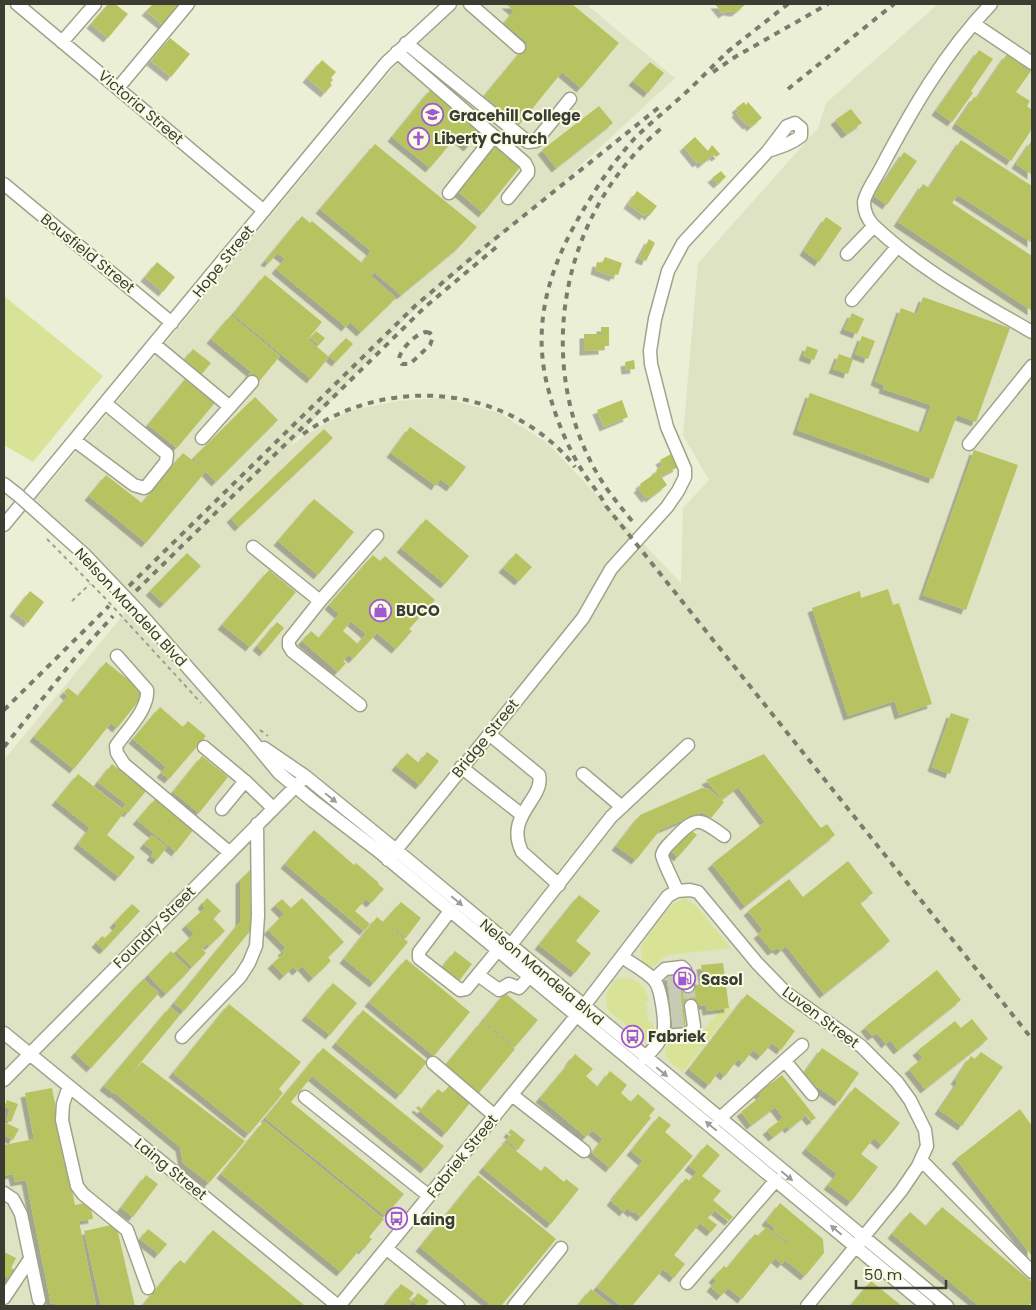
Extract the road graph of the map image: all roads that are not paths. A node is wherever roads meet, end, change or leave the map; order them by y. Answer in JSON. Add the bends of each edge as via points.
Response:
{"nodes":[{"id":1,"x":17,"y":4,"type":"edge"},
{"id":2,"x":95,"y":4,"type":"edge"},
{"id":3,"x":188,"y":4,"type":"edge"},
{"id":4,"x":450,"y":4,"type":"edge"},
{"id":5,"x":470,"y":4,"type":"edge"},
{"id":6,"x":991,"y":4,"type":"edge"},
{"id":7,"x":974,"y":24,"type":"junction"},
{"id":8,"x":62,"y":42,"type":"junction"},
{"id":9,"x":519,"y":47,"type":"dead end"},
{"id":10,"x":402,"y":48,"type":"junction"},
{"id":11,"x":1032,"y":63,"type":"edge"},
{"id":12,"x":118,"y":88,"type":"junction"},
{"id":13,"x":570,"y":99,"type":"dead end"},
{"id":14,"x":494,"y":136,"type":"junction"},
{"id":15,"x":768,"y":150,"type":"dead end"},
{"id":16,"x":4,"y":185,"type":"edge"},
{"id":17,"x":449,"y":193,"type":"dead end"},
{"id":18,"x":508,"y":198,"type":"dead end"},
{"id":19,"x":264,"y":211,"type":"junction"},
{"id":20,"x":874,"y":226,"type":"junction"},
{"id":21,"x":897,"y":247,"type":"junction"},
{"id":22,"x":847,"y":254,"type":"dead end"},
{"id":23,"x":852,"y":300,"type":"dead end"},
{"id":24,"x":172,"y":323,"type":"junction"},
{"id":25,"x":1032,"y":332,"type":"edge"},
{"id":26,"x":154,"y":344,"type":"junction"},
{"id":27,"x":1032,"y":366,"type":"edge"},
{"id":28,"x":252,"y":382,"type":"dead end"},
{"id":29,"x":105,"y":403,"type":"junction"},
{"id":30,"x":230,"y":407,"type":"junction"},
{"id":31,"x":202,"y":438,"type":"dead end"},
{"id":32,"x":74,"y":440,"type":"junction"},
{"id":33,"x":969,"y":444,"type":"dead end"},
{"id":34,"x":4,"y":484,"type":"edge"},
{"id":35,"x":4,"y":525,"type":"edge"},
{"id":36,"x":377,"y":536,"type":"dead end"},
{"id":37,"x":254,"y":547,"type":"dead end"},
{"id":38,"x":320,"y":601,"type":"junction"},
{"id":39,"x":117,"y":656,"type":"dead end"},
{"id":40,"x":360,"y":705,"type":"dead end"},
{"id":41,"x":246,"y":734,"type":"junction"},
{"id":42,"x":489,"y":734,"type":"junction"},
{"id":43,"x":688,"y":745,"type":"dead end"},
{"id":44,"x":204,"y":747,"type":"dead end"},
{"id":45,"x":461,"y":768,"type":"junction"},
{"id":46,"x":583,"y":774,"type":"dead end"},
{"id":47,"x":305,"y":776,"type":"junction"},
{"id":48,"x":245,"y":781,"type":"junction"},
{"id":49,"x":295,"y":787,"type":"junction"},
{"id":50,"x":622,"y":807,"type":"junction"},
{"id":51,"x":273,"y":808,"type":"junction"},
{"id":52,"x":222,"y":809,"type":"dead end"},
{"id":53,"x":522,"y":815,"type":"junction"},
{"id":54,"x":257,"y":824,"type":"junction"},
{"id":55,"x":724,"y":836,"type":"dead end"},
{"id":56,"x":229,"y":852,"type":"junction"},
{"id":57,"x":392,"y":855,"type":"junction"},
{"id":58,"x":559,"y":885,"type":"junction"},
{"id":59,"x":677,"y":891,"type":"junction"},
{"id":60,"x":450,"y":911,"type":"junction"},
{"id":61,"x":510,"y":946,"type":"junction"},
{"id":62,"x":498,"y":950,"type":"junction"},
{"id":63,"x":622,"y":957,"type":"junction"},
{"id":64,"x":478,"y":975,"type":"junction"},
{"id":65,"x":530,"y":976,"type":"junction"},
{"id":66,"x":686,"y":982,"type":"tunnel mouth"},
{"id":67,"x":664,"y":1005,"type":"junction"},
{"id":68,"x":581,"y":1011,"type":"junction"},
{"id":69,"x":689,"y":1016,"type":"tunnel mouth"},
{"id":70,"x":4,"y":1033,"type":"edge"},
{"id":71,"x":182,"y":1037,"type":"dead end"},
{"id":72,"x":802,"y":1045,"type":"dead end"},
{"id":73,"x":28,"y":1054,"type":"junction"},
{"id":74,"x":646,"y":1058,"type":"junction"},
{"id":75,"x":785,"y":1061,"type":"junction"},
{"id":76,"x":433,"y":1063,"type":"dead end"},
{"id":77,"x":4,"y":1080,"type":"edge"},
{"id":78,"x":69,"y":1086,"type":"junction"},
{"id":79,"x":812,"y":1094,"type":"dead end"},
{"id":80,"x":512,"y":1095,"type":"junction"},
{"id":81,"x":305,"y":1097,"type":"dead end"},
{"id":82,"x":495,"y":1116,"type":"junction"},
{"id":83,"x":719,"y":1120,"type":"junction"},
{"id":84,"x":584,"y":1151,"type":"dead end"},
{"id":85,"x":921,"y":1160,"type":"junction"},
{"id":86,"x":776,"y":1180,"type":"junction"},
{"id":87,"x":4,"y":1193,"type":"edge"},
{"id":88,"x":429,"y":1196,"type":"junction"},
{"id":89,"x":859,"y":1243,"type":"junction"},
{"id":90,"x":561,"y":1248,"type":"dead end"},
{"id":91,"x":387,"y":1249,"type":"junction"},
{"id":92,"x":30,"y":1259,"type":"junction"},
{"id":93,"x":1032,"y":1272,"type":"edge"},
{"id":94,"x":687,"y":1283,"type":"dead end"},
{"id":95,"x":148,"y":1288,"type":"dead end"},
{"id":96,"x":4,"y":1298,"type":"edge"},
{"id":97,"x":39,"y":1300,"type":"dead end"},
{"id":98,"x":453,"y":1305,"type":"edge"},
{"id":99,"x":339,"y":1306,"type":"edge"},
{"id":100,"x":514,"y":1306,"type":"edge"},
{"id":101,"x":807,"y":1306,"type":"edge"},
{"id":102,"x":927,"y":1306,"type":"edge"},
{"id":103,"x":946,"y":1306,"type":"edge"}],
"edges":[{"from":1,"to":8,"type":"street","name":"Victoria Street"},
{"from":2,"to":8,"type":"street"},
{"from":3,"to":12,"type":"street"},
{"from":4,"to":10,"type":"street","name":"Hope Street"},
{"from":5,"to":9,"type":"street"},
{"from":6,"to":7,"type":"street"},
{"from":7,"to":11,"type":"street"},
{"from":7,"to":20,"type":"street","via":[[919,97],[864,200],[867,219]]},
{"from":8,"to":12,"type":"street","name":"Victoria Street"},
{"from":10,"to":13,"type":"street","via":[[528,142],[536,141]]},
{"from":10,"to":14,"type":"street"},
{"from":10,"to":19,"type":"street","name":"Hope Street"},
{"from":12,"to":19,"type":"street","name":"Victoria Street"},
{"from":14,"to":17,"type":"street"},
{"from":14,"to":18,"type":"street","via":[[527,165],[528,173]]},
{"from":15,"to":42,"type":"street","name":"Bridge Street","via":[[683,243],[668,271],[654,319],[651,364],[667,427],[683,464],[685,477],[682,485],[667,507],[611,569],[583,618]]},
{"from":16,"to":24,"type":"street","name":"Bousfield Street"},
{"from":19,"to":24,"type":"street","name":"Hope Street"},
{"from":20,"to":21,"type":"street"},
{"from":20,"to":22,"type":"street"},
{"from":21,"to":23,"type":"street"},
{"from":21,"to":25,"type":"street","via":[[936,276]]},
{"from":24,"to":26,"type":"street","name":"Hope Street"},
{"from":26,"to":29,"type":"street","name":"Hope Street"},
{"from":26,"to":30,"type":"street"},
{"from":27,"to":33,"type":"street"},
{"from":28,"to":30,"type":"street"},
{"from":29,"to":32,"type":"street","name":"Hope Street"},
{"from":29,"to":32,"type":"street","via":[[167,454],[166,462],[147,486],[134,485]]},
{"from":30,"to":31,"type":"street"},
{"from":32,"to":35,"type":"street","name":"Hope Street"},
{"from":34,"to":41,"type":"street","name":"Nelson Mandela Blvd","bridge":true,"via":[[84,554],[138,610]]},
{"from":36,"to":38,"type":"street"},
{"from":37,"to":38,"type":"street"},
{"from":38,"to":40,"type":"street","via":[[289,640],[289,646]]},
{"from":39,"to":56,"type":"street","via":[[148,695],[118,744],[118,757]]},
{"from":41,"to":47,"type":"street","name":"Nelson Mandela Blvd"},
{"from":41,"to":49,"type":"street","name":"Nelson Mandela Blvd"},
{"from":42,"to":45,"type":"street","name":"Bridge Street"},
{"from":42,"to":53,"type":"street","via":[[540,778],[539,788]]},
{"from":43,"to":50,"type":"street"},
{"from":44,"to":48,"type":"street"},
{"from":45,"to":53,"type":"street"},
{"from":45,"to":57,"type":"street","name":"Bridge Street"},
{"from":46,"to":50,"type":"street"},
{"from":47,"to":49,"type":"street","name":"Foundry Street"},
{"from":47,"to":57,"type":"street","name":"Nelson Mandela Blvd","one_way":true},
{"from":48,"to":51,"type":"street"},
{"from":48,"to":52,"type":"street"},
{"from":49,"to":51,"type":"street","name":"Foundry Street"},
{"from":49,"to":57,"type":"street","name":"Nelson Mandela Blvd"},
{"from":50,"to":58,"type":"street"},
{"from":51,"to":54,"type":"street","name":"Foundry Street"},
{"from":53,"to":58,"type":"street","via":[[518,832],[522,852]]},
{"from":54,"to":56,"type":"street","name":"Foundry Street"},
{"from":54,"to":71,"type":"street","via":[[256,946],[240,977]]},
{"from":55,"to":59,"type":"street","via":[[708,824],[695,822],[688,824],[666,848],[663,860]]},
{"from":56,"to":73,"type":"street","name":"Foundry Street"},
{"from":57,"to":60,"type":"street","name":"Nelson Mandela Blvd"},
{"from":57,"to":61,"type":"street","name":"Nelson Mandela Blvd","one_way":true},
{"from":58,"to":61,"type":"street"},
{"from":59,"to":63,"type":"street","via":[[668,896]]},
{"from":59,"to":85,"type":"street","name":"Luven Street","via":[[698,892],[785,992],[862,1046],[897,1082],[925,1130],[927,1146]]},
{"from":60,"to":62,"type":"street","name":"Nelson Mandela Blvd"},
{"from":60,"to":64,"type":"street","via":[[419,952],[419,958],[460,990],[466,989]]},
{"from":61,"to":68,"type":"street","name":"Nelson Mandela Blvd"},
{"from":62,"to":64,"type":"street"},
{"from":62,"to":65,"type":"street","name":"Nelson Mandela Blvd"},
{"from":63,"to":67,"type":"street"},
{"from":63,"to":68,"type":"street"},
{"from":64,"to":65,"type":"street","via":[[499,990],[508,984],[520,988]]},
{"from":65,"to":68,"type":"street","name":"Nelson Mandela Blvd"},
{"from":66,"to":67,"type":"street","via":[[686,970],[682,967],[665,969]]},
{"from":67,"to":69,"type":"street","via":[[690,1034],[694,1026]]},
{"from":67,"to":74,"type":"street"},
{"from":68,"to":74,"type":"street","name":"Nelson Mandela Blvd"},
{"from":68,"to":80,"type":"street","name":"Fabriek Street"},
{"from":86,"to":68,"type":"street","name":"Nelson Mandela Blvd","one_way":true},
{"from":70,"to":73,"type":"street","name":"Laing Street"},
{"from":72,"to":75,"type":"street"},
{"from":73,"to":77,"type":"street","name":"Foundry Street"},
{"from":73,"to":78,"type":"street","name":"Laing Street"},
{"from":74,"to":83,"type":"street","name":"Nelson Mandela Blvd","one_way":true},
{"from":75,"to":79,"type":"street"},
{"from":75,"to":83,"type":"street"},
{"from":76,"to":82,"type":"street"},
{"from":78,"to":95,"type":"street","via":[[62,1120],[77,1186],[127,1230]]},
{"from":78,"to":99,"type":"street","name":"Laing Street"},
{"from":80,"to":82,"type":"street","name":"Fabriek Street"},
{"from":80,"to":84,"type":"street"},
{"from":81,"to":88,"type":"street"},
{"from":82,"to":88,"type":"street","name":"Fabriek Street"},
{"from":83,"to":89,"type":"street","name":"Nelson Mandela Blvd","one_way":true},
{"from":85,"to":89,"type":"street","name":"Luven Street","via":[[901,1191]]},
{"from":85,"to":93,"type":"street"},
{"from":89,"to":86,"type":"street","name":"Nelson Mandela Blvd","one_way":true},
{"from":86,"to":94,"type":"street"},
{"from":87,"to":92,"type":"street","via":[[14,1199],[21,1214]]},
{"from":88,"to":91,"type":"street","name":"Fabriek Street"},
{"from":89,"to":101,"type":"street","name":"Luven Street"},
{"from":89,"to":102,"type":"street","name":"Nelson Mandela Blvd"},
{"from":89,"to":103,"type":"street","name":"Nelson Mandela Blvd"},
{"from":90,"to":100,"type":"street"},
{"from":91,"to":98,"type":"street"},
{"from":91,"to":99,"type":"street","name":"Fabriek Street"},
{"from":92,"to":96,"type":"street"},
{"from":92,"to":97,"type":"street"}]}
